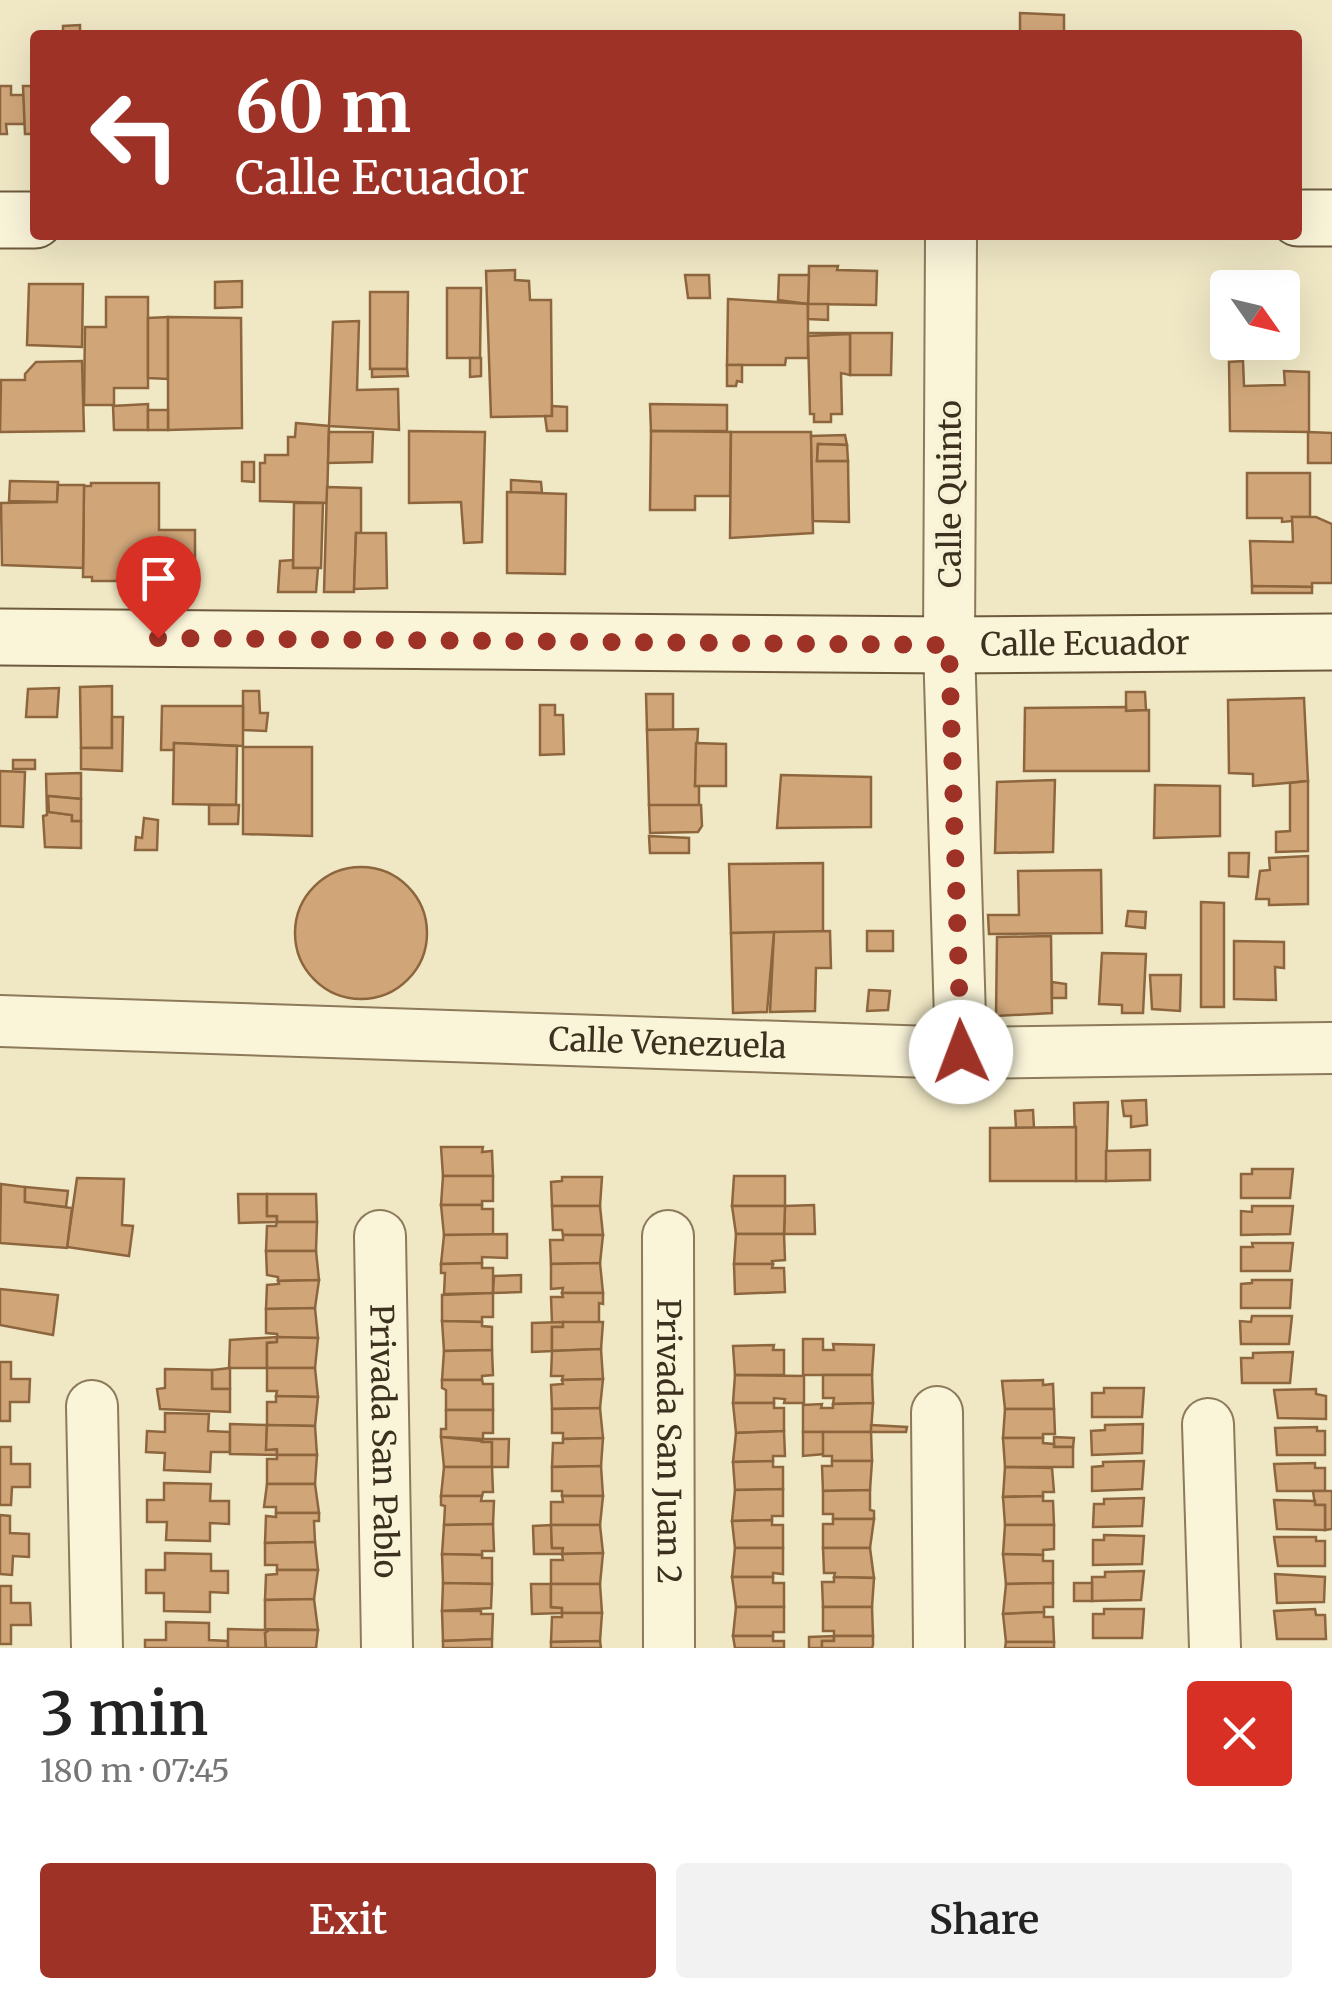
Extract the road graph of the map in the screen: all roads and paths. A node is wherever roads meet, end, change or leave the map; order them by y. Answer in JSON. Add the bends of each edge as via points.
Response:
{"nodes":[{"id":1,"x":1302,"y":218,"type":"edge"},
{"id":2,"x":1332,"y":218,"type":"edge"},
{"id":3,"x":0,"y":220,"type":"edge"},
{"id":4,"x":30,"y":220,"type":"edge"},
{"id":5,"x":950,"y":240,"type":"edge"},
{"id":6,"x":0,"y":637,"type":"edge"},
{"id":7,"x":1332,"y":642,"type":"edge"},
{"id":8,"x":949,"y":645,"type":"junction"},
{"id":9,"x":0,"y":1021,"type":"edge"},
{"id":10,"x":1332,"y":1048,"type":"edge"},
{"id":11,"x":961,"y":1052,"type":"junction"},
{"id":12,"x":380,"y":1236,"type":"dead end"},
{"id":13,"x":668,"y":1236,"type":"dead end"},
{"id":14,"x":92,"y":1406,"type":"dead end"},
{"id":15,"x":938,"y":1412,"type":"dead end"},
{"id":16,"x":1208,"y":1424,"type":"dead end"},
{"id":17,"x":97,"y":1648,"type":"edge"},
{"id":18,"x":387,"y":1648,"type":"edge"},
{"id":19,"x":670,"y":1648,"type":"edge"},
{"id":20,"x":939,"y":1648,"type":"edge"},
{"id":21,"x":1215,"y":1648,"type":"edge"}],
"edges":[{"from":1,"to":2,"type":"street"},
{"from":3,"to":4,"type":"street"},
{"from":5,"to":8,"type":"street","name":"Calle Quinto"},
{"from":6,"to":8,"type":"street","name":"Calle Ecuador"},
{"from":7,"to":8,"type":"street","name":"Calle Ecuador"},
{"from":8,"to":11,"type":"street","name":"Calle Quinto"},
{"from":9,"to":11,"type":"street","name":"Calle Venezuela"},
{"from":10,"to":11,"type":"street","name":"Calle Venezuela"},
{"from":12,"to":18,"type":"street","name":"Privada San Pablo"},
{"from":13,"to":19,"type":"street","name":"Privada San Juan 2"},
{"from":14,"to":17,"type":"street"},
{"from":15,"to":20,"type":"street"},
{"from":16,"to":21,"type":"street"}]}
